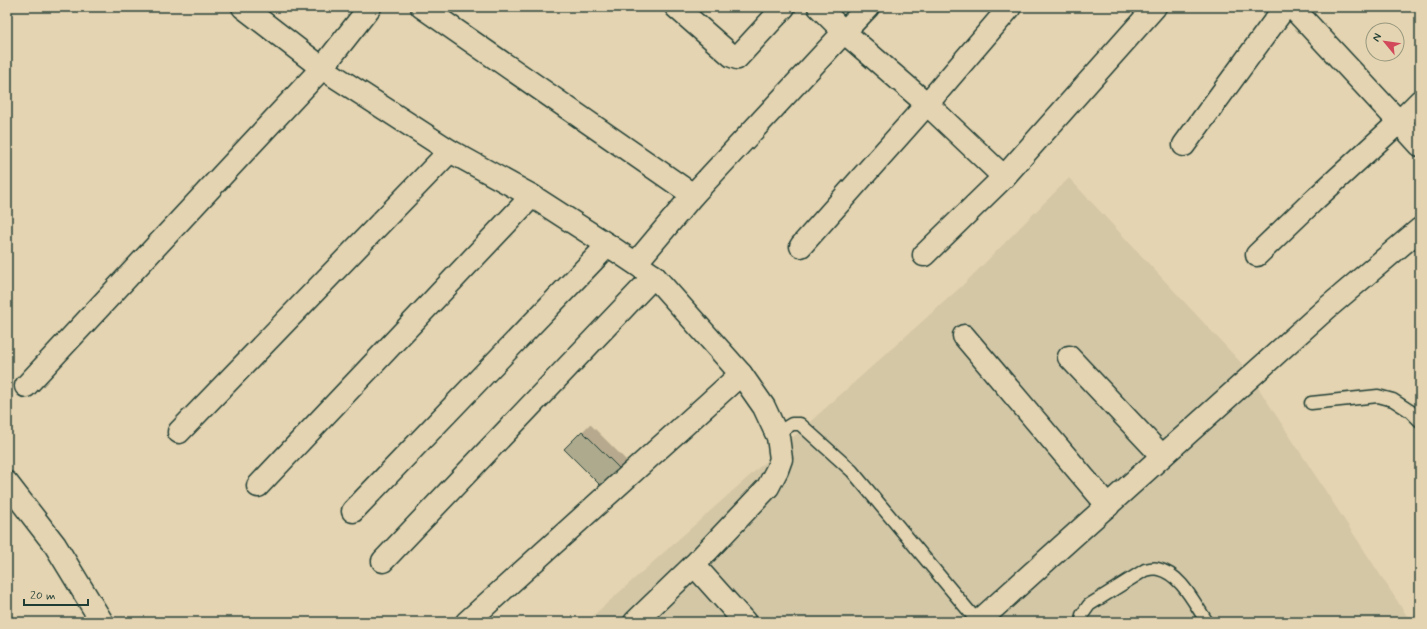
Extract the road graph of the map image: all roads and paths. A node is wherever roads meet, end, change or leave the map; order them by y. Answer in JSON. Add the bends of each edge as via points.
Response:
{"nodes":[{"id":1,"x":243,"y":7,"type":"edge"},
{"id":2,"x":370,"y":7,"type":"edge"},
{"id":3,"x":422,"y":7,"type":"edge"},
{"id":4,"x":676,"y":7,"type":"edge"},
{"id":5,"x":784,"y":7,"type":"edge"},
{"id":6,"x":819,"y":7,"type":"edge"},
{"id":7,"x":868,"y":7,"type":"edge"},
{"id":8,"x":1010,"y":7,"type":"edge"},
{"id":9,"x":1155,"y":7,"type":"edge"},
{"id":10,"x":1285,"y":7,"type":"edge"},
{"id":11,"x":1292,"y":7,"type":"edge"},
{"id":12,"x":844,"y":32,"type":"junction"},
{"id":13,"x":322,"y":68,"type":"junction"},
{"id":14,"x":1420,"y":101,"type":"edge"},
{"id":15,"x":927,"y":104,"type":"junction"},
{"id":16,"x":1399,"y":122,"type":"junction"},
{"id":17,"x":1184,"y":145,"type":"dead end"},
{"id":18,"x":1420,"y":145,"type":"edge"},
{"id":19,"x":450,"y":152,"type":"junction"},
{"id":20,"x":1004,"y":177,"type":"junction"},
{"id":21,"x":693,"y":195,"type":"junction"},
{"id":22,"x":532,"y":196,"type":"junction"},
{"id":23,"x":1420,"y":229,"type":"edge"},
{"id":24,"x":608,"y":245,"type":"junction"},
{"id":25,"x":801,"y":246,"type":"dead end"},
{"id":26,"x":924,"y":255,"type":"dead end"},
{"id":27,"x":1257,"y":255,"type":"dead end"},
{"id":28,"x":636,"y":263,"type":"junction"},
{"id":29,"x":654,"y":276,"type":"junction"},
{"id":30,"x":964,"y":336,"type":"dead end"},
{"id":31,"x":1069,"y":356,"type":"dead end"},
{"id":32,"x":741,"y":374,"type":"junction"},
{"id":33,"x":26,"y":386,"type":"dead end"},
{"id":34,"x":1311,"y":403,"type":"dead end"},
{"id":35,"x":1420,"y":421,"type":"edge"},
{"id":36,"x":179,"y":432,"type":"dead end"},
{"id":37,"x":776,"y":433,"type":"junction"},
{"id":38,"x":1162,"y":456,"type":"junction"},
{"id":39,"x":7,"y":483,"type":"edge"},
{"id":40,"x":258,"y":486,"type":"dead end"},
{"id":41,"x":1108,"y":506,"type":"junction"},
{"id":42,"x":354,"y":511,"type":"dead end"},
{"id":43,"x":382,"y":561,"type":"dead end"},
{"id":44,"x":694,"y":565,"type":"junction"},
{"id":45,"x":102,"y":622,"type":"edge"},
{"id":46,"x":467,"y":622,"type":"edge"},
{"id":47,"x":635,"y":622,"type":"edge"},
{"id":48,"x":745,"y":622,"type":"edge"},
{"id":49,"x":978,"y":622,"type":"edge"},
{"id":50,"x":1082,"y":622,"type":"edge"},
{"id":51,"x":1207,"y":622,"type":"edge"}],
"edges":[{"from":1,"to":13,"type":"street"},
{"from":2,"to":13,"type":"street"},
{"from":3,"to":21,"type":"street"},
{"from":4,"to":5,"type":"street","via":[[732,56],[738,58]]},
{"from":6,"to":12,"type":"street"},
{"from":7,"to":12,"type":"street"},
{"from":8,"to":15,"type":"street"},
{"from":9,"to":20,"type":"street"},
{"from":10,"to":17,"type":"street"},
{"from":11,"to":16,"type":"street"},
{"from":12,"to":15,"type":"street"},
{"from":12,"to":21,"type":"street"},
{"from":13,"to":19,"type":"street"},
{"from":13,"to":33,"type":"street"},
{"from":14,"to":16,"type":"street"},
{"from":15,"to":20,"type":"street"},
{"from":15,"to":25,"type":"street"},
{"from":16,"to":18,"type":"street"},
{"from":16,"to":27,"type":"street"},
{"from":19,"to":22,"type":"street"},
{"from":19,"to":36,"type":"street"},
{"from":20,"to":26,"type":"street"},
{"from":21,"to":28,"type":"street"},
{"from":22,"to":24,"type":"street"},
{"from":22,"to":40,"type":"street"},
{"from":23,"to":38,"type":"street","via":[[1327,308]]},
{"from":24,"to":28,"type":"street"},
{"from":24,"to":42,"type":"street"},
{"from":28,"to":29,"type":"street"},
{"from":29,"to":32,"type":"street"},
{"from":29,"to":43,"type":"street"},
{"from":30,"to":41,"type":"street"},
{"from":31,"to":38,"type":"street"},
{"from":32,"to":37,"type":"street","via":[[764,407]]},
{"from":32,"to":46,"type":"street"},
{"from":34,"to":35,"type":"lane","via":[[1378,396],[1393,400]]},
{"from":37,"to":44,"type":"street","via":[[781,459],[768,487]]},
{"from":37,"to":49,"type":"lane","via":[[792,424],[800,424],[852,471]]},
{"from":38,"to":41,"type":"street"},
{"from":39,"to":45,"type":"street","via":[[55,545]]},
{"from":41,"to":49,"type":"street"},
{"from":44,"to":47,"type":"street"},
{"from":44,"to":48,"type":"street"},
{"from":50,"to":51,"type":"lane","via":[[1082,615],[1089,605],[1145,570],[1156,568],[1179,581]]}]}
